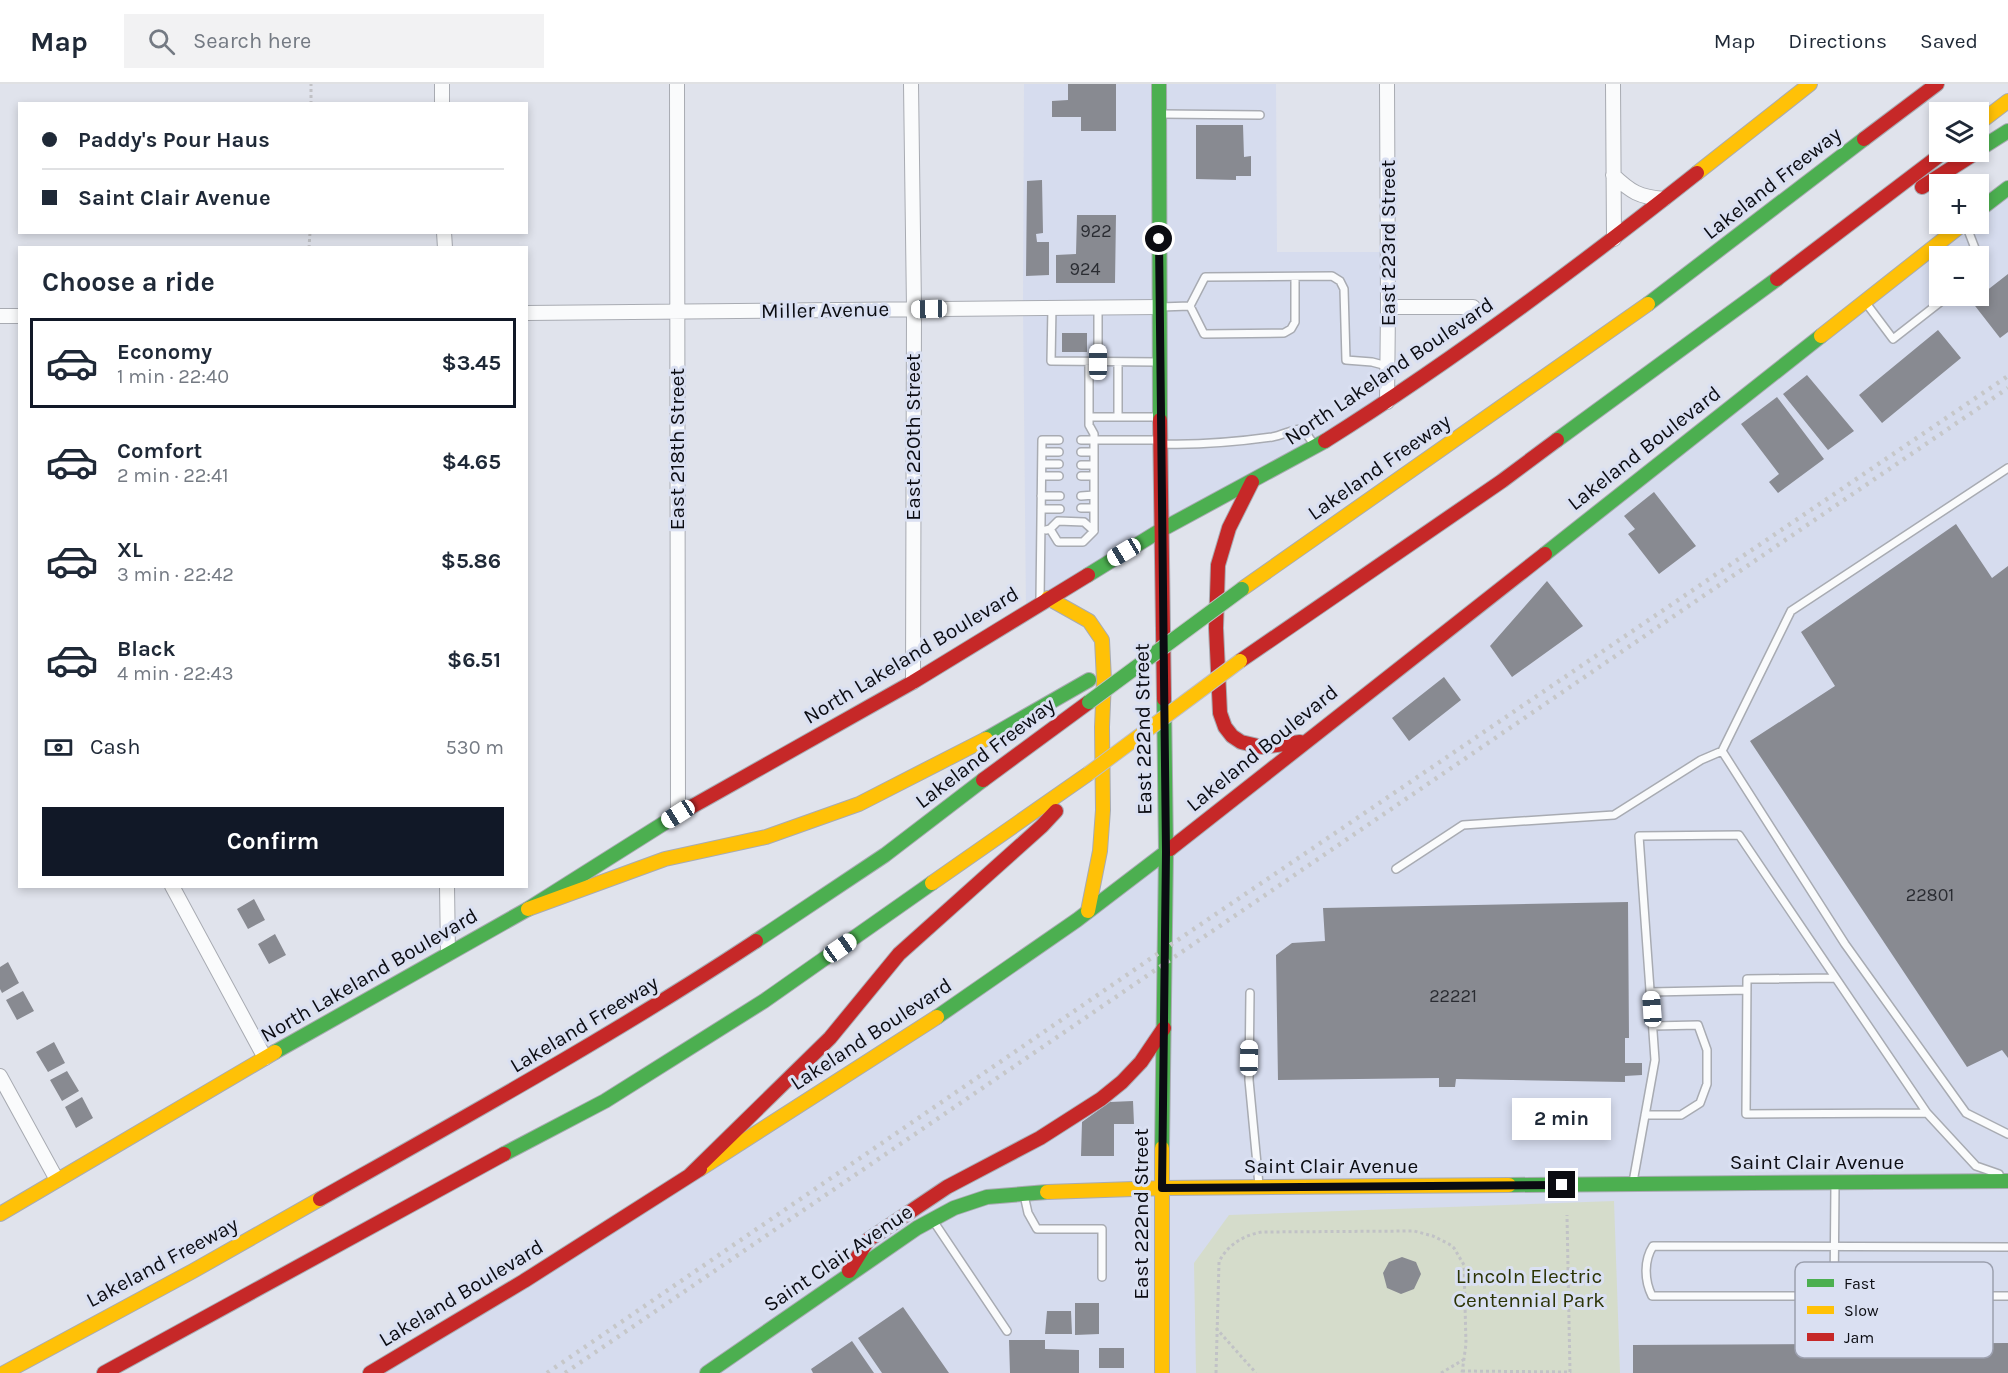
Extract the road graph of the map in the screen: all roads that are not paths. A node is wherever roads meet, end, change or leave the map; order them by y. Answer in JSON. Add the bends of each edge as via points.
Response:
{"nodes":[{"id":1,"x":442,"y":84,"type":"edge"},
{"id":2,"x":677,"y":84,"type":"edge"},
{"id":3,"x":911,"y":84,"type":"edge"},
{"id":4,"x":1159,"y":84,"type":"edge"},
{"id":5,"x":1387,"y":84,"type":"edge"},
{"id":6,"x":1613,"y":84,"type":"edge"},
{"id":7,"x":1810,"y":84,"type":"edge"},
{"id":8,"x":1937,"y":84,"type":"edge"},
{"id":9,"x":442,"y":102,"type":"edge"},
{"id":10,"x":2008,"y":102,"type":"edge"},
{"id":11,"x":1884,"y":107,"type":"dead end"},
{"id":12,"x":1159,"y":114,"type":"junction"},
{"id":13,"x":1260,"y":115,"type":"dead end"},
{"id":14,"x":1989,"y":116,"type":"edge"},
{"id":15,"x":2008,"y":131,"type":"edge"},
{"id":16,"x":1989,"y":144,"type":"edge"},
{"id":17,"x":1931,"y":162,"type":"edge"},
{"id":18,"x":1961,"y":162,"type":"edge"},
{"id":19,"x":1613,"y":175,"type":"junction"},
{"id":20,"x":1804,"y":184,"type":"junction"},
{"id":21,"x":2008,"y":188,"type":"edge"},
{"id":22,"x":1664,"y":199,"type":"junction"},
{"id":23,"x":1989,"y":203,"type":"edge"},
{"id":24,"x":1951,"y":234,"type":"edge"},
{"id":25,"x":1614,"y":239,"type":"junction"},
{"id":26,"x":1819,"y":248,"type":"junction"},
{"id":27,"x":1295,"y":277,"type":"junction"},
{"id":28,"x":1865,"y":301,"type":"junction"},
{"id":29,"x":1190,"y":306,"type":"junction"},
{"id":30,"x":1935,"y":306,"type":"edge"},
{"id":31,"x":1052,"y":307,"type":"junction"},
{"id":32,"x":1098,"y":307,"type":"junction"},
{"id":33,"x":1159,"y":307,"type":"junction"},
{"id":34,"x":1388,"y":307,"type":"junction"},
{"id":35,"x":1473,"y":307,"type":"dead end"},
{"id":36,"x":914,"y":309,"type":"junction"},
{"id":37,"x":677,"y":312,"type":"junction"},
{"id":38,"x":528,"y":313,"type":"edge"},
{"id":39,"x":0,"y":316,"type":"edge"},
{"id":40,"x":18,"y":316,"type":"edge"},
{"id":41,"x":1089,"y":362,"type":"junction"},
{"id":42,"x":1098,"y":362,"type":"junction"},
{"id":43,"x":1118,"y":362,"type":"junction"},
{"id":44,"x":1160,"y":362,"type":"junction"},
{"id":45,"x":1387,"y":366,"type":"junction"},
{"id":46,"x":1387,"y":402,"type":"junction"},
{"id":47,"x":1089,"y":417,"type":"junction"},
{"id":48,"x":1118,"y":417,"type":"junction"},
{"id":49,"x":1160,"y":417,"type":"junction"},
{"id":50,"x":1059,"y":440,"type":"dead end"},
{"id":51,"x":1081,"y":440,"type":"dead end"},
{"id":52,"x":1094,"y":440,"type":"junction"},
{"id":53,"x":1161,"y":442,"type":"junction"},
{"id":54,"x":1316,"y":447,"type":"junction"},
{"id":55,"x":1042,"y":452,"type":"junction"},
{"id":56,"x":1059,"y":452,"type":"dead end"},
{"id":57,"x":1081,"y":452,"type":"dead end"},
{"id":58,"x":1094,"y":452,"type":"junction"},
{"id":59,"x":1042,"y":464,"type":"junction"},
{"id":60,"x":1059,"y":464,"type":"dead end"},
{"id":61,"x":1081,"y":465,"type":"dead end"},
{"id":62,"x":1094,"y":465,"type":"junction"},
{"id":63,"x":2008,"y":468,"type":"edge"},
{"id":64,"x":1042,"y":476,"type":"junction"},
{"id":65,"x":1059,"y":476,"type":"dead end"},
{"id":66,"x":1081,"y":476,"type":"dead end"},
{"id":67,"x":1094,"y":476,"type":"junction"},
{"id":68,"x":1252,"y":482,"type":"junction"},
{"id":69,"x":1094,"y":495,"type":"junction"},
{"id":70,"x":1041,"y":496,"type":"junction"},
{"id":71,"x":1059,"y":496,"type":"dead end"},
{"id":72,"x":1081,"y":496,"type":"dead end"},
{"id":73,"x":1081,"y":508,"type":"dead end"},
{"id":74,"x":1094,"y":508,"type":"junction"},
{"id":75,"x":1041,"y":509,"type":"junction"},
{"id":76,"x":1060,"y":509,"type":"dead end"},
{"id":77,"x":1041,"y":530,"type":"junction"},
{"id":78,"x":1050,"y":530,"type":"junction"},
{"id":79,"x":1161,"y":530,"type":"junction"},
{"id":80,"x":1094,"y":531,"type":"junction"},
{"id":81,"x":1242,"y":589,"type":"junction"},
{"id":82,"x":1044,"y":600,"type":"junction"},
{"id":83,"x":912,"y":682,"type":"junction"},
{"id":84,"x":1304,"y":741,"type":"junction"},
{"id":85,"x":1722,"y":751,"type":"junction"},
{"id":86,"x":1088,"y":774,"type":"junction"},
{"id":87,"x":678,"y":814,"type":"junction"},
{"id":88,"x":1166,"y":852,"type":"junction"},
{"id":89,"x":1396,"y":869,"type":"dead end"},
{"id":90,"x":173,"y":888,"type":"edge"},
{"id":91,"x":447,"y":888,"type":"edge"},
{"id":92,"x":528,"y":909,"type":"junction"},
{"id":93,"x":1088,"y":911,"type":"junction"},
{"id":94,"x":448,"y":954,"type":"junction"},
{"id":95,"x":1835,"y":978,"type":"junction"},
{"id":96,"x":1747,"y":990,"type":"junction"},
{"id":97,"x":1651,"y":992,"type":"junction"},
{"id":98,"x":1250,"y":993,"type":"dead end"},
{"id":99,"x":1653,"y":1026,"type":"junction"},
{"id":100,"x":1164,"y":1028,"type":"junction"},
{"id":101,"x":265,"y":1058,"type":"junction"},
{"id":102,"x":0,"y":1076,"type":"edge"},
{"id":103,"x":1927,"y":1113,"type":"junction"},
{"id":104,"x":1645,"y":1115,"type":"junction"},
{"id":105,"x":2008,"y":1134,"type":"edge"},
{"id":106,"x":689,"y":1176,"type":"junction"},
{"id":107,"x":57,"y":1180,"type":"junction"},
{"id":108,"x":2008,"y":1180,"type":"edge"},
{"id":109,"x":1835,"y":1183,"type":"junction"},
{"id":110,"x":1632,"y":1184,"type":"junction"},
{"id":111,"x":1162,"y":1188,"type":"junction"},
{"id":112,"x":1259,"y":1188,"type":"junction"},
{"id":113,"x":1024,"y":1193,"type":"junction"},
{"id":114,"x":0,"y":1214,"type":"edge"},
{"id":115,"x":933,"y":1220,"type":"junction"},
{"id":116,"x":1834,"y":1245,"type":"junction"},
{"id":117,"x":2008,"y":1247,"type":"edge"},
{"id":118,"x":1834,"y":1262,"type":"edge"},
{"id":119,"x":846,"y":1277,"type":"junction"},
{"id":120,"x":1102,"y":1277,"type":"dead end"},
{"id":121,"x":1993,"y":1296,"type":"edge"},
{"id":122,"x":2008,"y":1296,"type":"edge"},
{"id":123,"x":1795,"y":1297,"type":"edge"},
{"id":124,"x":1007,"y":1331,"type":"dead end"},
{"id":125,"x":4,"y":1373,"type":"edge"},
{"id":126,"x":104,"y":1373,"type":"edge"},
{"id":127,"x":370,"y":1373,"type":"edge"},
{"id":128,"x":707,"y":1373,"type":"edge"},
{"id":129,"x":1162,"y":1373,"type":"edge"}],
"edges":[{"from":1,"to":9,"type":"street"},
{"from":2,"to":37,"type":"street","name":"East 218th Street"},
{"from":3,"to":36,"type":"street","name":"East 220th Street"},
{"from":4,"to":12,"type":"main road","name":"East 222nd Street"},
{"from":5,"to":34,"type":"street","name":"East 223rd Street"},
{"from":6,"to":19,"type":"street"},
{"from":7,"to":22,"type":"main road","name":"North Lakeland Boulevard"},
{"from":8,"to":20,"type":"main road","name":"Lakeland Freeway"},
{"from":10,"to":14,"type":"main road"},
{"from":11,"to":20,"type":"main road"},
{"from":12,"to":13,"type":"lane"},
{"from":12,"to":33,"type":"main road","name":"East 222nd Street"},
{"from":15,"to":16,"type":"main road"},
{"from":17,"to":26,"type":"main road"},
{"from":18,"to":26,"type":"main road"},
{"from":19,"to":22,"type":"street","via":[[1630,191],[1646,198]]},
{"from":19,"to":25,"type":"street"},
{"from":20,"to":81,"type":"main road","name":"Lakeland Freeway","via":[[1668,290]]},
{"from":21,"to":23,"type":"main road"},
{"from":22,"to":25,"type":"main road","name":"North Lakeland Boulevard"},
{"from":24,"to":28,"type":"main road","name":"Lakeland Boulevard"},
{"from":25,"to":46,"type":"main road","name":"North Lakeland Boulevard"},
{"from":26,"to":86,"type":"main road","bridge":true,"via":[[1502,481],[1240,661]]},
{"from":27,"to":29,"type":"lane","via":[[1204,277]]},
{"from":27,"to":29,"type":"lane","via":[[1295,322],[1284,333],[1203,334]]},
{"from":27,"to":45,"type":"lane","via":[[1332,276],[1340,281],[1344,289],[1346,360]]},
{"from":28,"to":30,"type":"lane","via":[[1893,339]]},
{"from":28,"to":84,"type":"main road","name":"Lakeland Boulevard"},
{"from":29,"to":33,"type":"lane"},
{"from":31,"to":32,"type":"street","name":"Miller Avenue"},
{"from":31,"to":36,"type":"street","name":"Miller Avenue"},
{"from":31,"to":41,"type":"lane","via":[[1051,362]]},
{"from":32,"to":33,"type":"street","name":"Miller Avenue"},
{"from":32,"to":42,"type":"lane"},
{"from":33,"to":44,"type":"main road","name":"East 222nd Street"},
{"from":34,"to":35,"type":"street"},
{"from":34,"to":45,"type":"street","name":"East 223rd Street"},
{"from":36,"to":37,"type":"street","name":"Miller Avenue"},
{"from":36,"to":83,"type":"street","name":"East 220th Street"},
{"from":37,"to":38,"type":"street","name":"Miller Avenue"},
{"from":37,"to":87,"type":"street","name":"East 218th Street"},
{"from":39,"to":40,"type":"street"},
{"from":41,"to":42,"type":"lane"},
{"from":41,"to":47,"type":"lane"},
{"from":42,"to":43,"type":"lane"},
{"from":43,"to":44,"type":"lane"},
{"from":43,"to":48,"type":"lane"},
{"from":44,"to":49,"type":"main road","name":"East 222nd Street"},
{"from":45,"to":46,"type":"street","name":"East 223rd Street"},
{"from":46,"to":54,"type":"main road","name":"North Lakeland Boulevard"},
{"from":47,"to":48,"type":"lane"},
{"from":47,"to":52,"type":"lane"},
{"from":48,"to":49,"type":"lane"},
{"from":49,"to":53,"type":"main road","name":"East 222nd Street"},
{"from":50,"to":55,"type":"lane","via":[[1042,440]]},
{"from":51,"to":52,"type":"lane"},
{"from":52,"to":53,"type":"lane"},
{"from":52,"to":58,"type":"lane"},
{"from":53,"to":54,"type":"lane","via":[[1255,439],[1303,429]]},
{"from":53,"to":79,"type":"main road","name":"East 222nd Street"},
{"from":54,"to":68,"type":"main road","name":"North Lakeland Boulevard"},
{"from":55,"to":56,"type":"lane"},
{"from":55,"to":59,"type":"lane"},
{"from":57,"to":58,"type":"lane"},
{"from":58,"to":62,"type":"lane"},
{"from":59,"to":60,"type":"lane"},
{"from":59,"to":64,"type":"lane"},
{"from":61,"to":62,"type":"lane"},
{"from":62,"to":67,"type":"lane"},
{"from":63,"to":85,"type":"lane","via":[[1791,611]]},
{"from":64,"to":65,"type":"lane"},
{"from":64,"to":70,"type":"lane"},
{"from":66,"to":67,"type":"lane"},
{"from":67,"to":69,"type":"lane"},
{"from":68,"to":79,"type":"main road","name":"North Lakeland Boulevard"},
{"from":68,"to":84,"type":"main road","via":[[1229,528],[1218,565],[1220,713],[1231,736],[1251,747]]},
{"from":69,"to":72,"type":"lane"},
{"from":69,"to":74,"type":"lane"},
{"from":70,"to":71,"type":"lane"},
{"from":70,"to":75,"type":"lane"},
{"from":73,"to":74,"type":"lane"},
{"from":74,"to":80,"type":"lane"},
{"from":75,"to":76,"type":"lane"},
{"from":75,"to":77,"type":"lane"},
{"from":77,"to":78,"type":"lane"},
{"from":77,"to":82,"type":"lane"},
{"from":78,"to":80,"type":"lane","via":[[1058,521],[1084,522]]},
{"from":78,"to":80,"type":"lane","via":[[1058,542],[1083,542]]},
{"from":79,"to":82,"type":"main road","name":"North Lakeland Boulevard"},
{"from":79,"to":88,"type":"main road","name":"East 222nd Street"},
{"from":81,"to":92,"type":"main road","bridge":true,"via":[[1006,728],[859,804],[766,837],[665,859]]},
{"from":81,"to":125,"type":"main road","name":"Lakeland Freeway","bridge":true,"via":[[885,855],[687,986],[507,1094]]},
{"from":82,"to":83,"type":"main road","name":"North Lakeland Boulevard"},
{"from":82,"to":93,"type":"main road","via":[[1089,621],[1102,640],[1103,810],[1100,851]]},
{"from":83,"to":87,"type":"main road","name":"North Lakeland Boulevard"},
{"from":84,"to":88,"type":"main road","name":"Lakeland Boulevard"},
{"from":85,"to":89,"type":"lane","via":[[1614,815],[1463,825]]},
{"from":85,"to":105,"type":"lane","via":[[1845,944],[1966,1113]]},
{"from":86,"to":106,"type":"main road","via":[[1042,826],[899,954],[830,1038]]},
{"from":86,"to":126,"type":"main road","via":[[764,1001],[605,1101]]},
{"from":87,"to":92,"type":"main road","name":"North Lakeland Boulevard"},
{"from":88,"to":93,"type":"main road","name":"Lakeland Boulevard"},
{"from":88,"to":100,"type":"main road","name":"East 222nd Street"},
{"from":90,"to":101,"type":"street"},
{"from":91,"to":94,"type":"street"},
{"from":92,"to":94,"type":"main road","name":"North Lakeland Boulevard"},
{"from":93,"to":106,"type":"main road","name":"Lakeland Boulevard","via":[[954,1006]]},
{"from":94,"to":101,"type":"main road","name":"North Lakeland Boulevard"},
{"from":95,"to":96,"type":"lane","via":[[1747,979]]},
{"from":95,"to":97,"type":"lane","via":[[1739,835],[1639,836]]},
{"from":95,"to":103,"type":"lane"},
{"from":96,"to":97,"type":"lane"},
{"from":96,"to":103,"type":"lane","via":[[1746,1114]]},
{"from":97,"to":99,"type":"lane"},
{"from":98,"to":112,"type":"lane","via":[[1249,1080]]},
{"from":99,"to":104,"type":"lane","via":[[1655,1060]]},
{"from":99,"to":104,"type":"lane","via":[[1698,1025],[1707,1050],[1707,1084],[1700,1103],[1681,1115]]},
{"from":100,"to":111,"type":"main road","name":"East 222nd Street"},
{"from":100,"to":119,"type":"main road","via":[[1141,1062],[1101,1099],[1040,1138],[947,1187],[868,1240]]},
{"from":101,"to":107,"type":"main road","name":"North Lakeland Boulevard"},
{"from":102,"to":107,"type":"street"},
{"from":103,"to":108,"type":"lane","via":[[1976,1166]]},
{"from":104,"to":110,"type":"lane"},
{"from":106,"to":127,"type":"main road","name":"Lakeland Boulevard"},
{"from":107,"to":114,"type":"main road","name":"North Lakeland Boulevard"},
{"from":108,"to":109,"type":"main road","name":"Saint Clair Avenue"},
{"from":109,"to":110,"type":"main road","name":"Saint Clair Avenue"},
{"from":109,"to":116,"type":"lane"},
{"from":110,"to":112,"type":"main road","name":"Saint Clair Avenue"},
{"from":111,"to":112,"type":"main road","name":"Saint Clair Avenue"},
{"from":111,"to":113,"type":"main road","name":"Saint Clair Avenue"},
{"from":111,"to":129,"type":"main road","name":"East 222nd Street"},
{"from":113,"to":115,"type":"main road","name":"Saint Clair Avenue","via":[[987,1197]]},
{"from":113,"to":120,"type":"lane","via":[[1028,1213],[1037,1229],[1102,1229]]},
{"from":115,"to":119,"type":"main road","name":"Saint Clair Avenue"},
{"from":115,"to":124,"type":"lane"},
{"from":116,"to":117,"type":"lane"},
{"from":116,"to":118,"type":"lane"},
{"from":116,"to":123,"type":"lane","via":[[1653,1245],[1647,1255],[1646,1285],[1652,1296]]},
{"from":119,"to":128,"type":"main road","name":"Saint Clair Avenue"},
{"from":121,"to":122,"type":"lane"}]}
